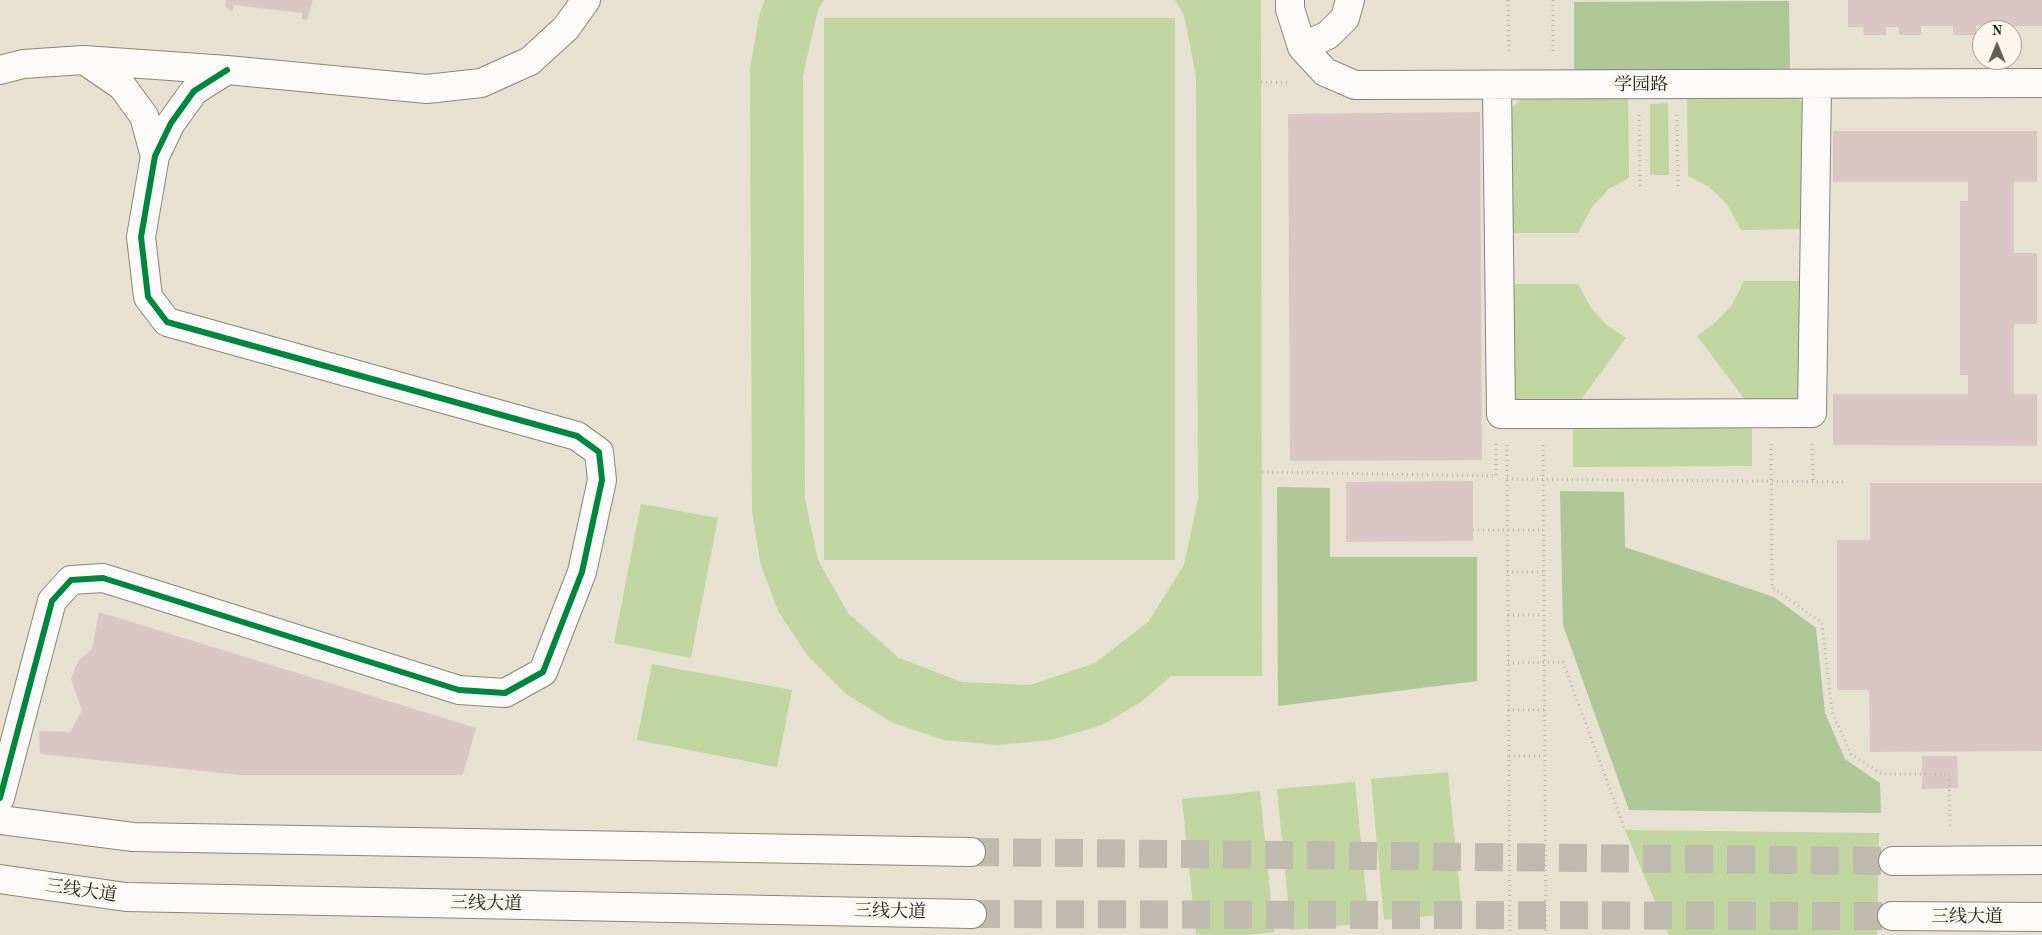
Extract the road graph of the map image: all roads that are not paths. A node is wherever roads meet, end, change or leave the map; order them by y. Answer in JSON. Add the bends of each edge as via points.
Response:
{"nodes":[{"id":1,"x":586,"y":0,"type":"edge"},
{"id":2,"x":1290,"y":0,"type":"edge"},
{"id":3,"x":1350,"y":0,"type":"edge"},
{"id":4,"x":1302,"y":47,"type":"junction"},
{"id":5,"x":84,"y":60,"type":"junction"},
{"id":6,"x":0,"y":70,"type":"edge"},
{"id":7,"x":228,"y":70,"type":"junction"},
{"id":8,"x":2042,"y":84,"type":"edge"},
{"id":9,"x":1503,"y":85,"type":"junction"},
{"id":10,"x":1817,"y":85,"type":"junction"},
{"id":11,"x":155,"y":156,"type":"junction"},
{"id":12,"x":0,"y":798,"type":"edge"},
{"id":13,"x":0,"y":820,"type":"edge"},
{"id":14,"x":971,"y":852,"type":"tunnel mouth"},
{"id":15,"x":2042,"y":860,"type":"edge"},
{"id":16,"x":1893,"y":861,"type":"tunnel mouth"},
{"id":17,"x":0,"y":879,"type":"edge"},
{"id":18,"x":972,"y":914,"type":"tunnel mouth"},
{"id":19,"x":1892,"y":916,"type":"tunnel mouth"},
{"id":20,"x":2042,"y":917,"type":"edge"}],
"edges":[{"from":1,"to":7,"type":"street","via":[[566,28],[530,60],[481,83],[427,89]]},
{"from":2,"to":4,"type":"street","name":"学园路"},
{"from":3,"to":4,"type":"street","via":[[1345,18],[1328,35]]},
{"from":4,"to":9,"type":"street","name":"学园路","via":[[1325,72],[1354,85]]},
{"from":5,"to":6,"type":"street","via":[[23,64]]},
{"from":5,"to":7,"type":"street"},
{"from":5,"to":11,"type":"street","via":[[122,86],[144,116]]},
{"from":7,"to":11,"type":"street","via":[[194,91],[171,123]]},
{"from":8,"to":10,"type":"street","name":"学园路"},
{"from":9,"to":10,"type":"street","name":"学园路"},
{"from":9,"to":10,"type":"street","via":[[1501,414],[1812,413]]},
{"from":11,"to":12,"type":"street","via":[[141,237],[148,298],[167,322],[577,436],[599,452],[602,480],[582,572],[543,672],[505,693],[459,690],[103,578],[71,580],[52,601]]},
{"from":13,"to":14,"type":"street","via":[[133,837]]},
{"from":15,"to":16,"type":"street"},
{"from":17,"to":18,"type":"street","name":"三线大道","via":[[126,897]]},
{"from":19,"to":20,"type":"street","name":"三线大道"}]}
